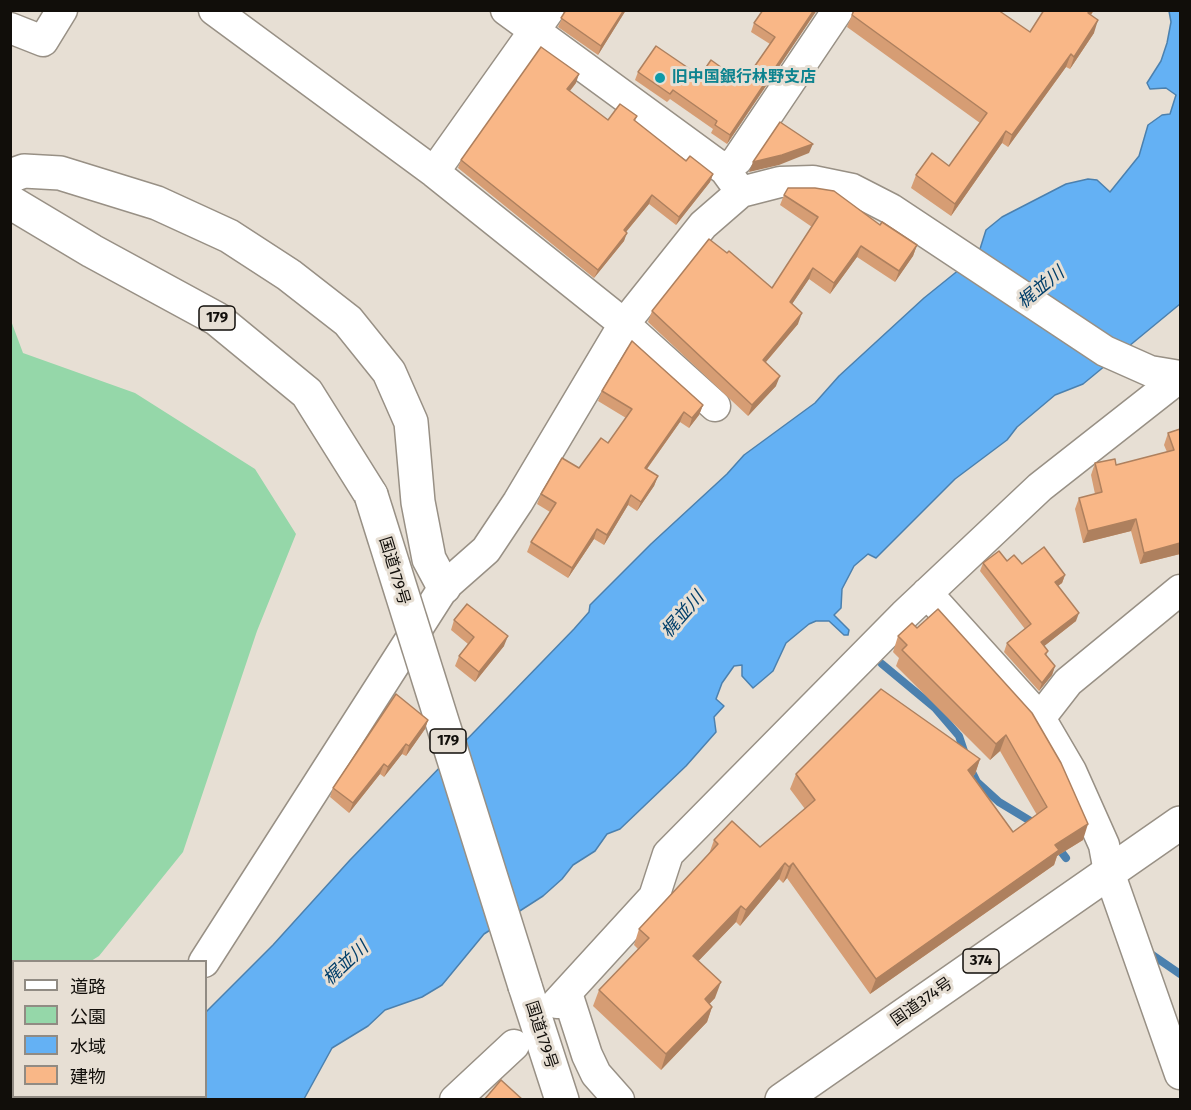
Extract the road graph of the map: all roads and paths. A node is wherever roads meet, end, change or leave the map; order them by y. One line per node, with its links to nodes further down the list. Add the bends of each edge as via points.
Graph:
1 (62, 10): 6 (street, via 44,41)
2 (214, 10): 7 (street)
3 (506, 10): 5 (street)
4 (838, 10): 9 (street, via 737,160)
5 (542, 21): 7 (street); 9 (street)
6 (10, 28)
7 (434, 172): 11 (street)
8 (10, 176): 14 (highway, via 24,171 60,173 157,203 229,236 289,275 348,321 389,372 411,422 418,502 429,559)
9 (733, 181): 11 (street); 12 (street, via 813,181 852,189 891,209 1106,351 1149,371)
10 (10, 202): 24 (highway, 国道179号 / 179, bridge, via 217,319 307,393 371,495)
11 (624, 324): 13 (street); 14 (street, via 486,550)
12 (1180, 377): 16 (street, via 1040,487)
13 (715, 406)
14 (444, 587): 20 (street)
15 (1180, 590): 17 (street, via 1068,682)
16 (927, 593): 17 (street); 25 (street, via 668,854 654,897 562,998 596,1074)
17 (1040, 718): 19 (street, via 1071,771 1104,845)
18 (1180, 823): 19 (highway, 国道374号 / 374)
19 (1109, 872): 22 (street); 26 (highway, 国道374号 / 374)
20 (205, 960)
21 (514, 1045): 23 (street)
22 (1180, 1074)
23 (455, 1100)
24 (562, 1100)
25 (619, 1100)
26 (782, 1100)

